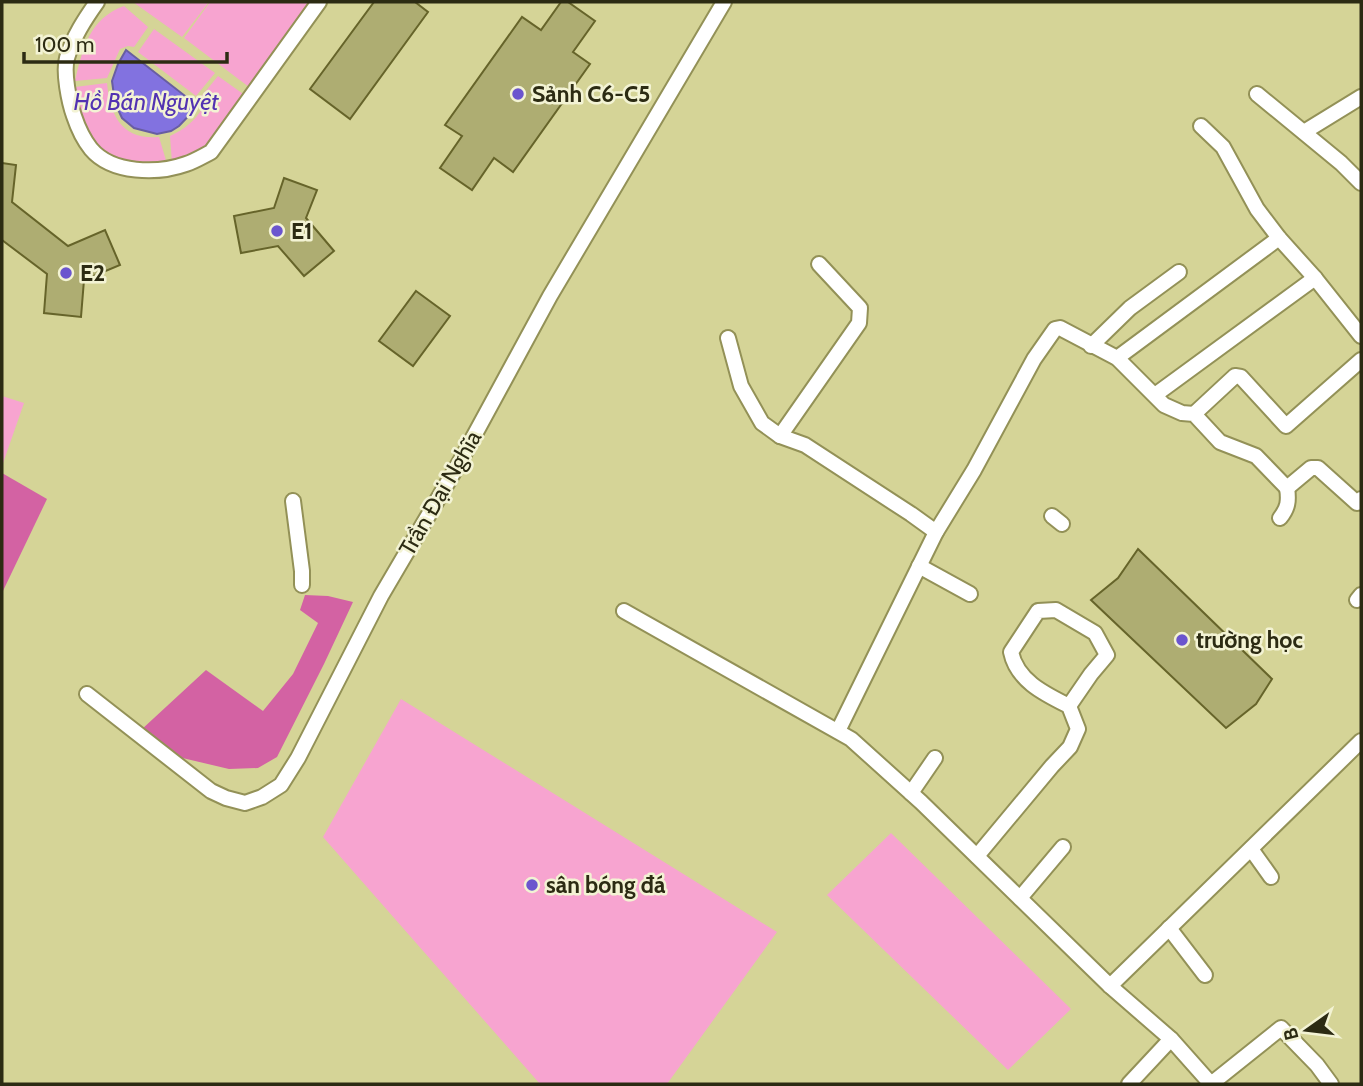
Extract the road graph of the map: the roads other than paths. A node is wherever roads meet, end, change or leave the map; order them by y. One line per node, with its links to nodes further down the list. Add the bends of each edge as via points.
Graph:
1 (97, 2): 2 (street, via 80,25 66,61 68,102 93,151 107,161 153,171 211,152)
2 (319, 2)
3 (724, 2): 30 (street, Trần Đại Nghĩa, via 550,296 281,785 246,803 211,791)
4 (1257, 94): 7 (street)
5 (1361, 97): 7 (street)
6 (1201, 126): 9 (street, via 1223,146 1257,209)
7 (1304, 132): 8 (street)
8 (1361, 183)
9 (1279, 238): 12 (street); 16 (street)
10 (819, 264): 20 (street, via 860,308 859,323)
11 (1178, 272): 15 (street, via 1130,308)
12 (1315, 278): 13 (street); 18 (street)
13 (1361, 336)
14 (728, 338): 20 (street, via 741,386 762,423)
15 (1091, 346): 16 (street); 25 (street, via 1060,328 1055,330)
16 (1117, 358): 18 (street)
17 (1361, 359): 19 (street, via 1286,426 1235,376)
18 (1155, 395): 19 (street, via 1164,405)
19 (1194, 414): 21 (street, via 1220,442 1256,456)
20 (780, 436): 25 (street, via 805,445)
21 (1287, 488): 22 (street, via 1311,468 1318,468 1357,503); 24 (street, via 1287,509)
22 (1361, 499)
23 (293, 501): 27 (street)
24 (1280, 518)
25 (936, 532): 26 (street)
26 (919, 566): 28 (street); 32 (street)
27 (302, 585)
28 (970, 594)
29 (624, 611): 32 (street)
30 (87, 694)
31 (1069, 706): 31 (street, via 1107,655 1095,633 1056,610 1038,611 1011,652 1013,660 1025,679); 38 (street, via 1078,729 1070,747)
32 (838, 731): 35 (street, via 852,738)
33 (1361, 741): 37 (street)
34 (935, 758): 35 (street)
35 (911, 793): 38 (street)
36 (1063, 847): 40 (street)
37 (1251, 849): 39 (street); 41 (street)
38 (977, 856): 40 (street)
39 (1271, 877)
40 (1020, 898): 43 (street)
41 (1169, 928): 42 (street); 43 (street)
42 (1205, 975)
43 (1110, 986): 44 (street)
44 (1171, 1039): 45 (street); 46 (street)
45 (1129, 1084)
46 (1211, 1084): 47 (street, via 1281,1028)
47 (1331, 1084)

